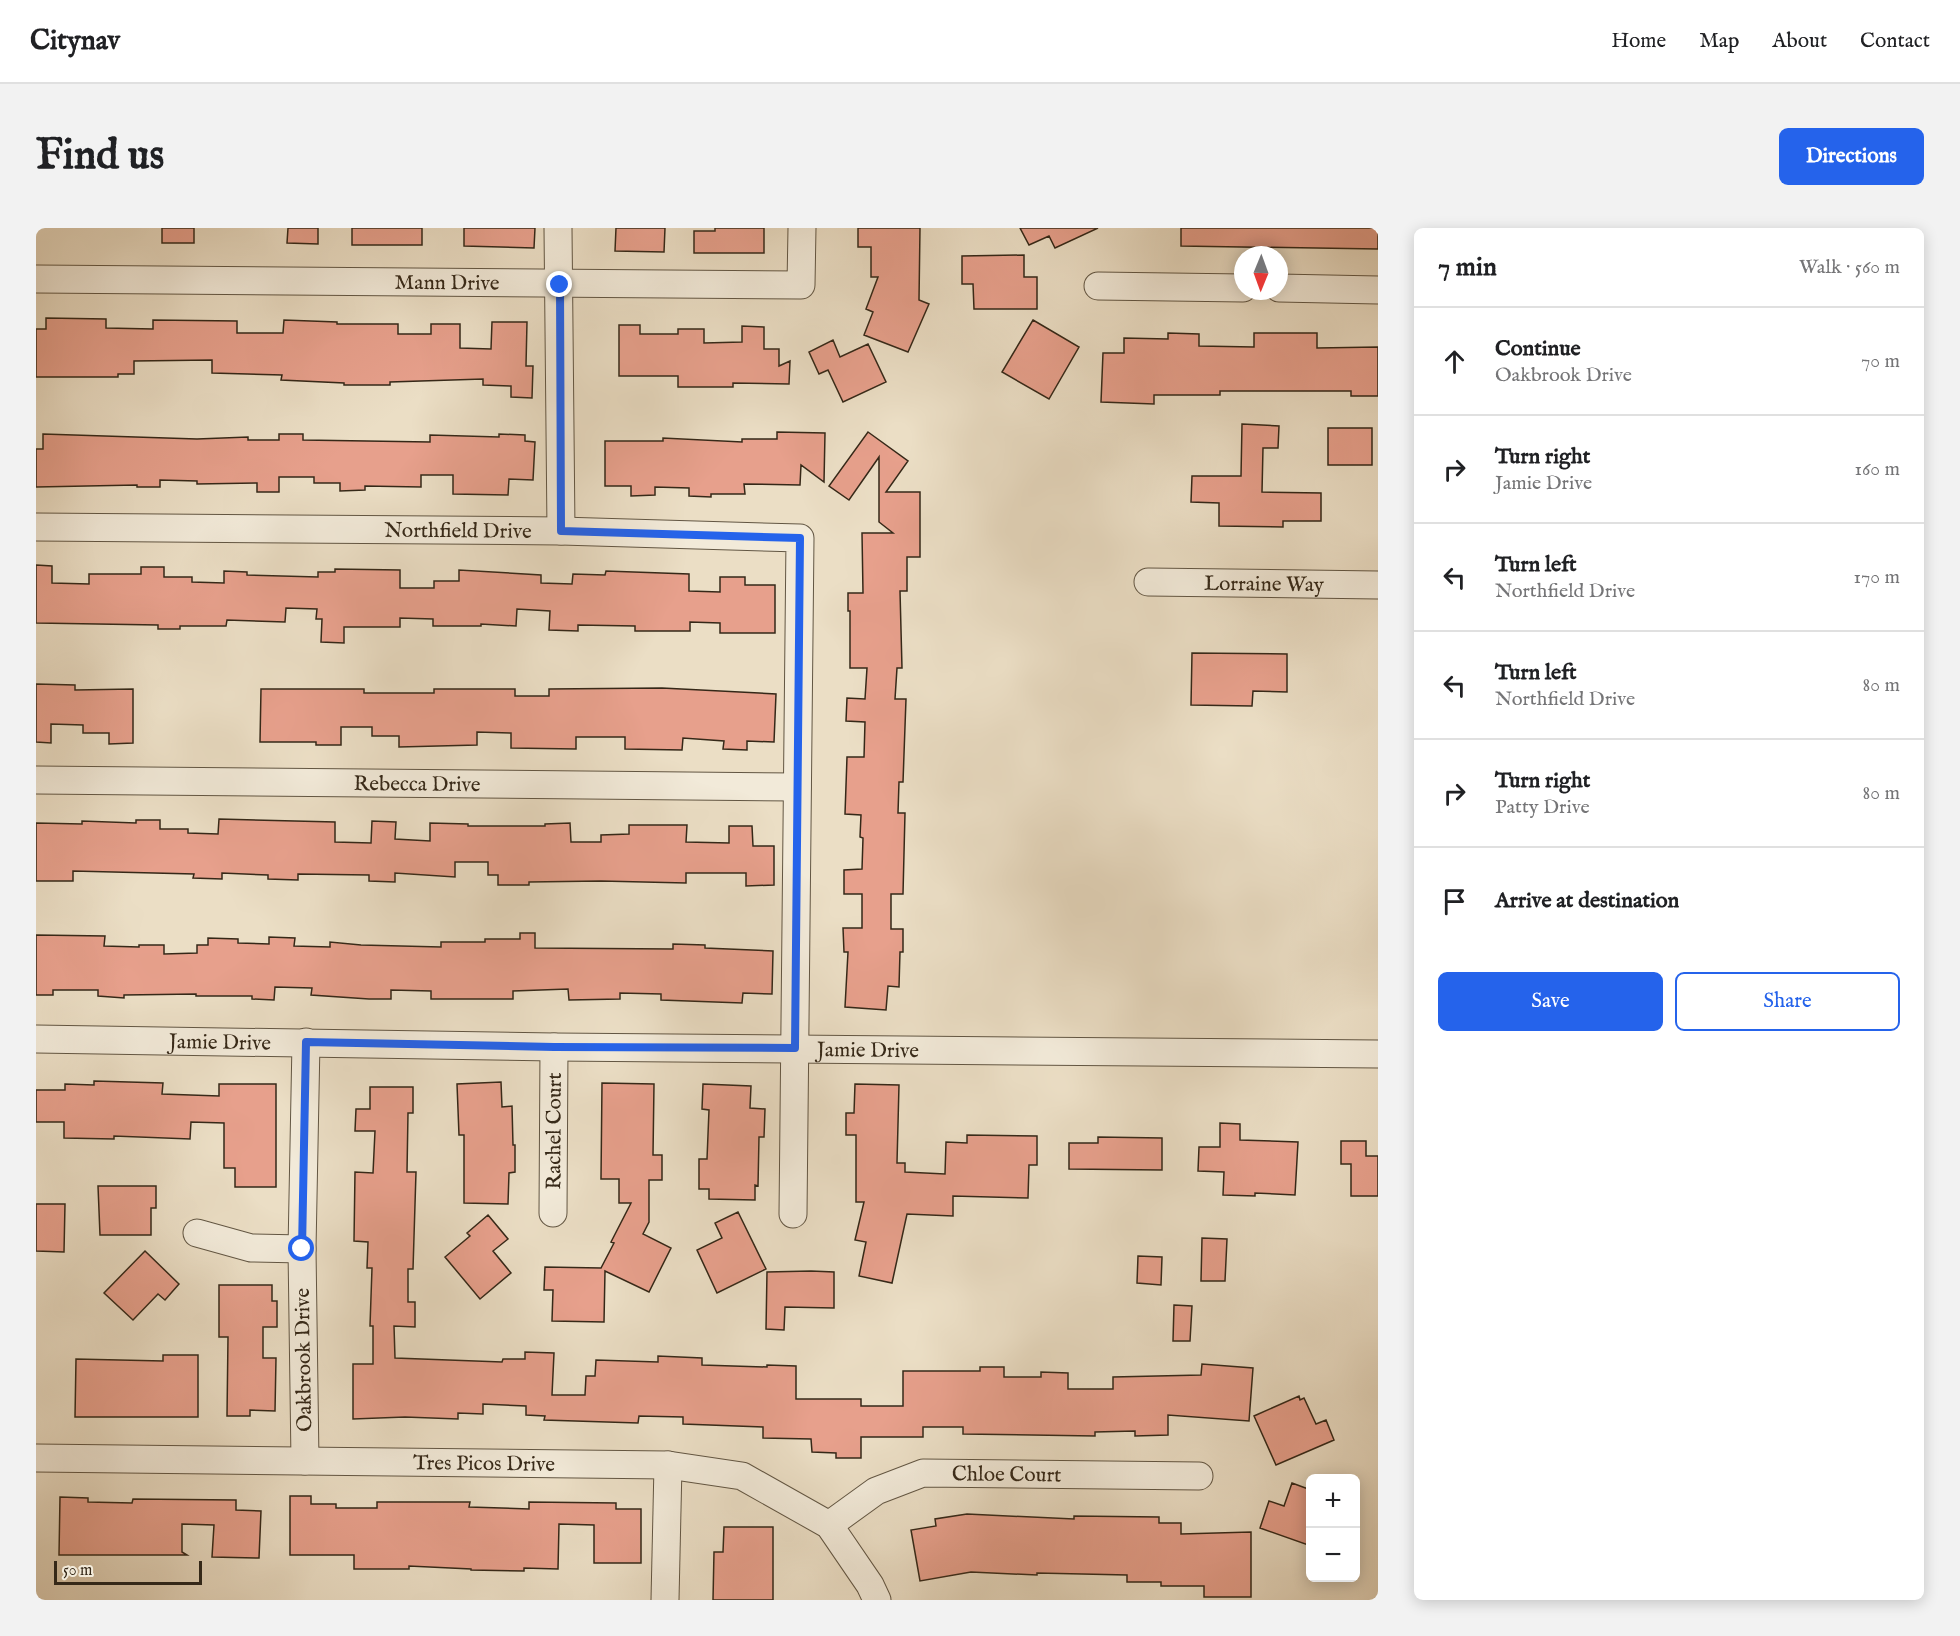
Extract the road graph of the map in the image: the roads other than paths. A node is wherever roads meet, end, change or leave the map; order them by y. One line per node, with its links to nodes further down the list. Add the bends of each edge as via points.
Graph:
1 (558, 228): 4 (street)
2 (802, 228): 4 (street, Mann Drive, via 801,285)
3 (36, 279): 4 (street, Mann Drive)
4 (560, 285): 10 (street)
5 (1098, 286): 6 (street)
6 (1234, 288)
7 (1288, 288): 8 (street)
8 (1378, 290)
9 (36, 527): 10 (street, Northfield Drive)
10 (561, 531): 14 (street, Northfield Drive, via 800,538)
11 (1148, 582): 12 (street, Lorraine Way)
12 (1378, 585)
13 (36, 780): 14 (street, Rebecca Drive)
14 (797, 787): 18 (street, Northfield Drive)
15 (36, 1039): 16 (street, Jamie Drive)
16 (306, 1042): 17 (street, Jamie Drive); 23 (street, Oakbrook Drive)
17 (554, 1047): 18 (street, Jamie Drive); 20 (street, Rachel Court)
18 (795, 1048): 19 (street, Jamie Drive); 21 (street, Northfield Drive)
19 (1378, 1054)
20 (553, 1213)
21 (793, 1215)
22 (197, 1233): 23 (street, via 250,1248)
23 (302, 1249): 25 (street, Oakbrook Drive)
24 (36, 1458): 25 (street, Tres Picos Drive)
25 (304, 1461): 26 (street, Tres Picos Drive)
26 (668, 1465): 28 (street, Tres Picos Drive, via 742,1476); 29 (street)
27 (1199, 1476): 28 (street, Chloe Court, via 923,1473 876,1491)
28 (829, 1525): 30 (street, Tres Picos Drive)
29 (665, 1600)
30 (877, 1600)

